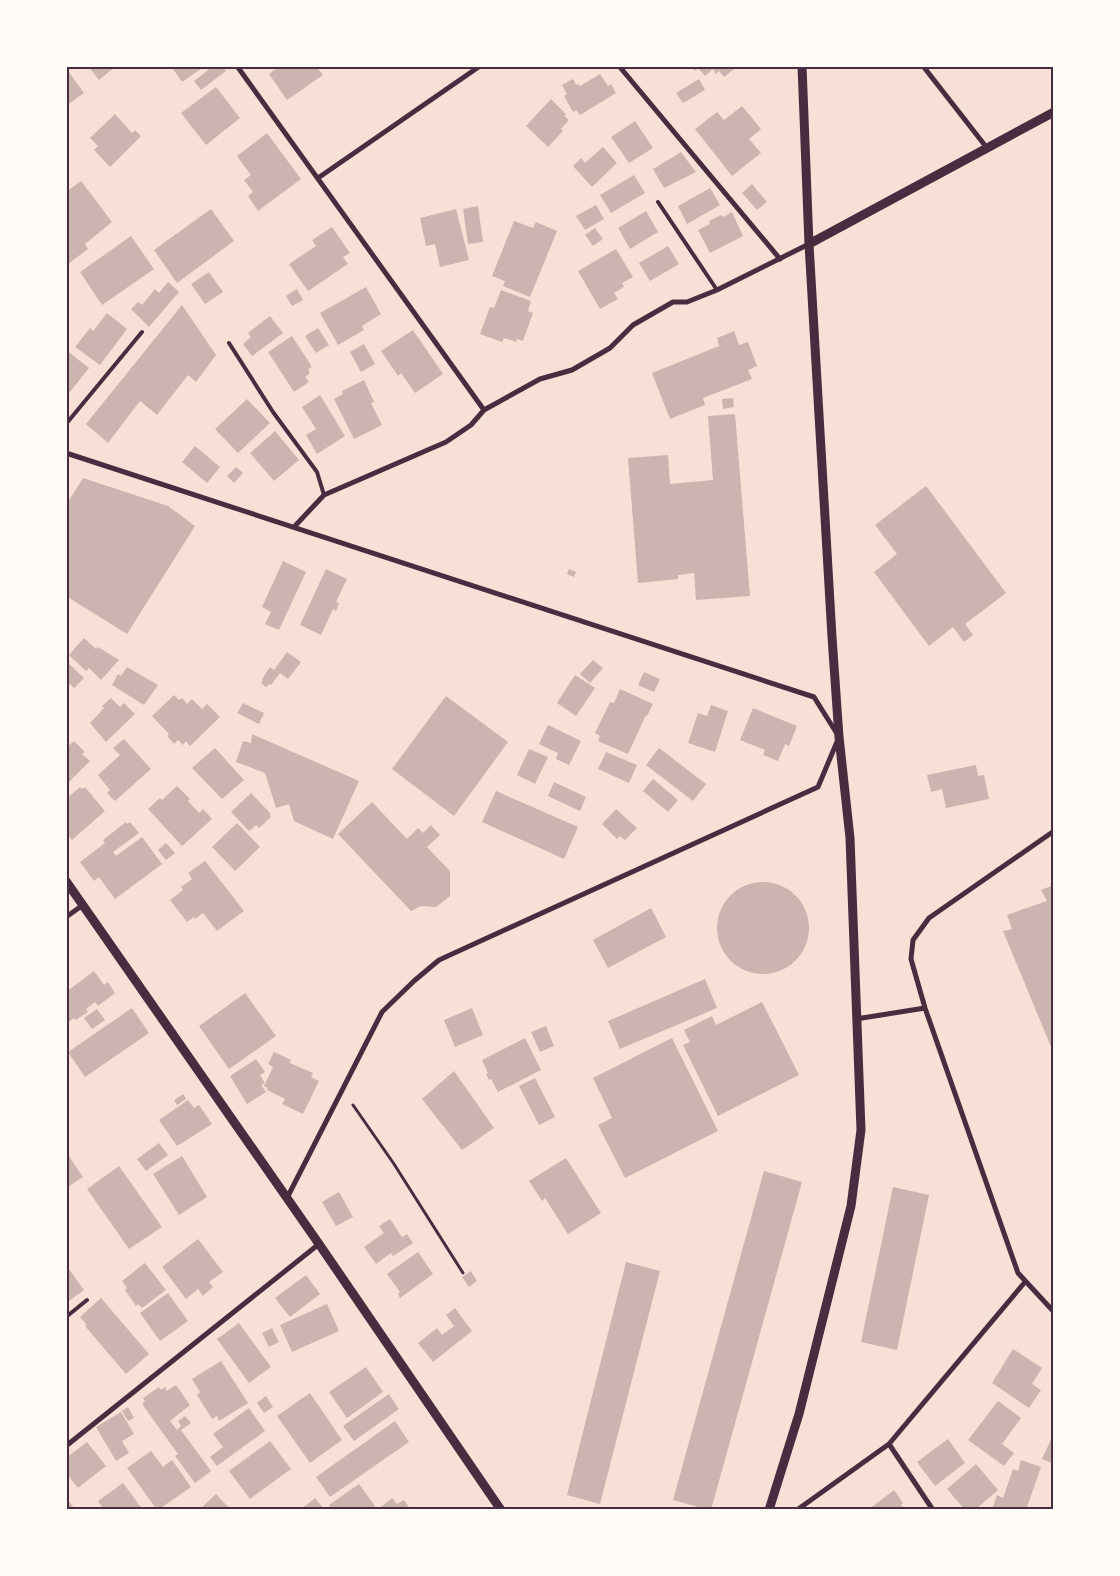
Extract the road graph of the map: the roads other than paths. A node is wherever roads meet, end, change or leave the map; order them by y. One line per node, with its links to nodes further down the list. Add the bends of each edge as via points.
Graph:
1 (237, 66): 8 (street)
2 (480, 66): 8 (street)
3 (619, 66): 11 (street)
4 (802, 66): 10 (street)
5 (923, 66): 7 (street)
6 (1054, 112): 7 (street)
7 (987, 148): 10 (street)
8 (318, 178): 15 (street)
9 (658, 202): 12 (lane)
10 (809, 244): 11 (street); 20 (street)
11 (780, 259): 12 (street)
12 (717, 290): 15 (street, via 687,302 673,302 633,325 610,348 572,370 540,379)
13 (142, 332): 16 (lane)
14 (229, 342): 18 (lane, via 273,412 317,472)
15 (484, 410): 18 (street, via 471,425 446,442)
16 (66, 424)
17 (66, 453): 19 (street)
18 (324, 495): 19 (street)
19 (294, 527): 20 (street, via 814,697)
20 (839, 737): 26 (street, via 850,838); 27 (street, via 818,787 439,960 414,980 382,1012)
21 (1054, 831): 25 (street, via 929,918 913,940 911,959)
22 (66, 881): 23 (street)
23 (83, 905): 24 (street); 27 (street)
24 (66, 917)
25 (925, 1008): 26 (street); 29 (street, via 1018,1273)
26 (856, 1019): 36 (street, via 861,1130 851,1206 799,1414)
27 (287, 1198): 28 (street)
28 (319, 1244): 34 (street); 35 (street)
29 (1025, 1282): 31 (street); 33 (street)
30 (87, 1300): 32 (lane)
31 (1054, 1312)
32 (66, 1317)
33 (889, 1444): 37 (street); 38 (street)
34 (66, 1446)
35 (501, 1510)
36 (768, 1510)
37 (797, 1510)
38 (933, 1510)

